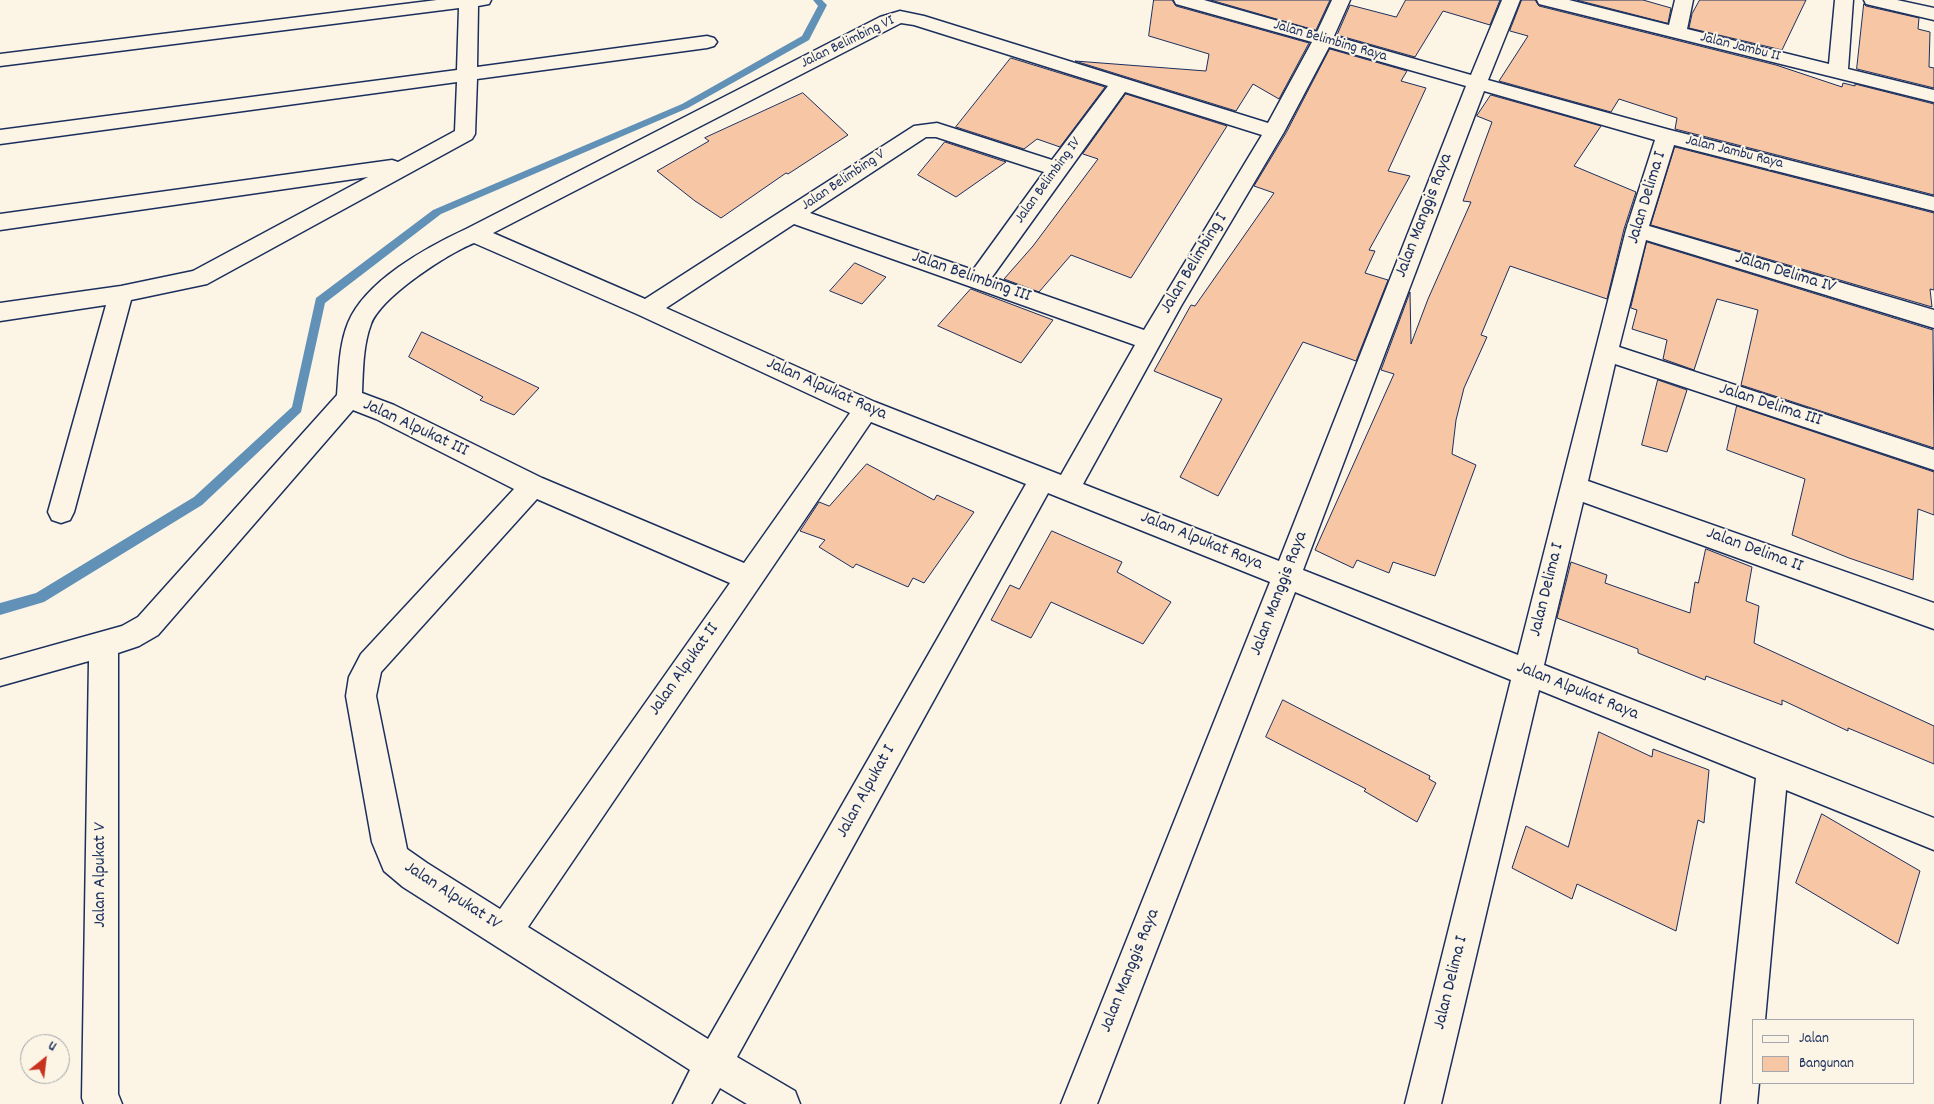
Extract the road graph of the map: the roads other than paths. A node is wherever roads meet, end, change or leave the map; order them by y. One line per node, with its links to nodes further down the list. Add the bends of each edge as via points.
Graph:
1 (1183, 0): 11 (street, Jalan Belimbing Raya)
2 (1341, 0): 11 (street, Jalan Belimbing I)
3 (1512, 0): 16 (street, Jalan Manggis Raya)
4 (1546, 0): 10 (street, Jalan Jambu II)
5 (1684, 0): 10 (street)
6 (1844, 0): 14 (street)
7 (1873, 0): 9 (street)
8 (473, 1): 13 (street); 15 (street)
9 (1934, 14)
10 (1677, 32): 14 (street, Jalan Jambu II)
11 (1324, 40): 16 (street, Jalan Belimbing Raya); 19 (street, Jalan Belimbing I)
12 (707, 42): 15 (street)
13 (0, 60)
14 (1838, 72): 18 (street, Jalan Jambu II)
15 (467, 74): 21 (street); 22 (street, via 466,134)
16 (1477, 83): 20 (street, Jalan Jambu Raya); 43 (street, Jalan Manggis Raya)
17 (1120, 84): 19 (street, Jalan Belimbing VI); 23 (street, Jalan Belimbing IV); 28 (street, Jalan Belimbing VI, via 900,17)
18 (1934, 96)
19 (1274, 132): 34 (street, Jalan Belimbing I)
20 (1666, 136): 24 (street, Jalan Jambu Raya); 27 (street, Jalan Delima I)
21 (0, 137)
22 (410, 164): 26 (street); 30 (street, via 199,278)
23 (1057, 169): 25 (street, Jalan Belimbing V, via 937,130 921,131); 29 (street, Jalan Belimbing IV)
24 (1934, 204)
25 (793, 215): 29 (street, Jalan Belimbing III); 31 (street, Jalan Belimbing V)
26 (0, 222)
27 (1637, 230): 33 (street, Jalan Delima IV); 35 (street, Jalan Delima I)
28 (474, 234): 31 (street, Jalan Alpukat Raya); 36 (street, Jalan Belimbing VI, via 449,245 414,268 374,303 360,321 353,351)
29 (978, 280): 34 (street, Jalan Belimbing III)
30 (121, 294): 32 (street); 42 (street)
31 (647, 309): 37 (street, Jalan Alpukat Raya)
32 (0, 312)
33 (1934, 319)
34 (1149, 341): 39 (street, Jalan Belimbing I)
35 (1606, 352): 38 (street, Jalan Delima III); 41 (street, Jalan Delima I)
36 (349, 398): 40 (street, Jalan Alpukat III, via 385,412); 46 (street, Jalan Alpukat III, via 148,626 129,637)
37 (866, 409): 39 (street, Jalan Alpukat Raya); 44 (street, Jalan Alpukat II)
38 (1934, 460)
39 (1054, 484): 43 (street, Jalan Alpukat Raya); 52 (street, Jalan Alpukat I)
40 (533, 486): 44 (street, Jalan Alpukat III); 51 (street, Jalan Alpukat IV, via 371,663 361,696 388,842 395,860 415,876)
41 (1573, 487): 45 (street, Jalan Delima II); 48 (street, Jalan Delima I)
42 (61, 512)
43 (1287, 576): 48 (street, Jalan Alpukat Raya); 56 (street, Jalan Manggis Raya)
44 (749, 578): 51 (street, Jalan Alpukat II)
45 (1934, 616)
46 (104, 645): 47 (street, Jalan Alpukat III); 53 (street, Jalan Alpukat V, via 100,1098)
47 (0, 672)
48 (1528, 672): 49 (street, Jalan Alpukat Raya); 57 (street, Jalan Delima I)
49 (1772, 769): 50 (street, Jalan Alpukat Raya); 58 (street)
50 (1934, 834)
51 (505, 931): 52 (street, Jalan Alpukat IV)
52 (714, 1064): 54 (street, Jalan Alpukat I); 55 (street, Jalan Alpukat IV)
53 (104, 1104)
54 (691, 1104)
55 (782, 1104)
56 (1079, 1104)
57 (1423, 1104)
58 (1739, 1104)

